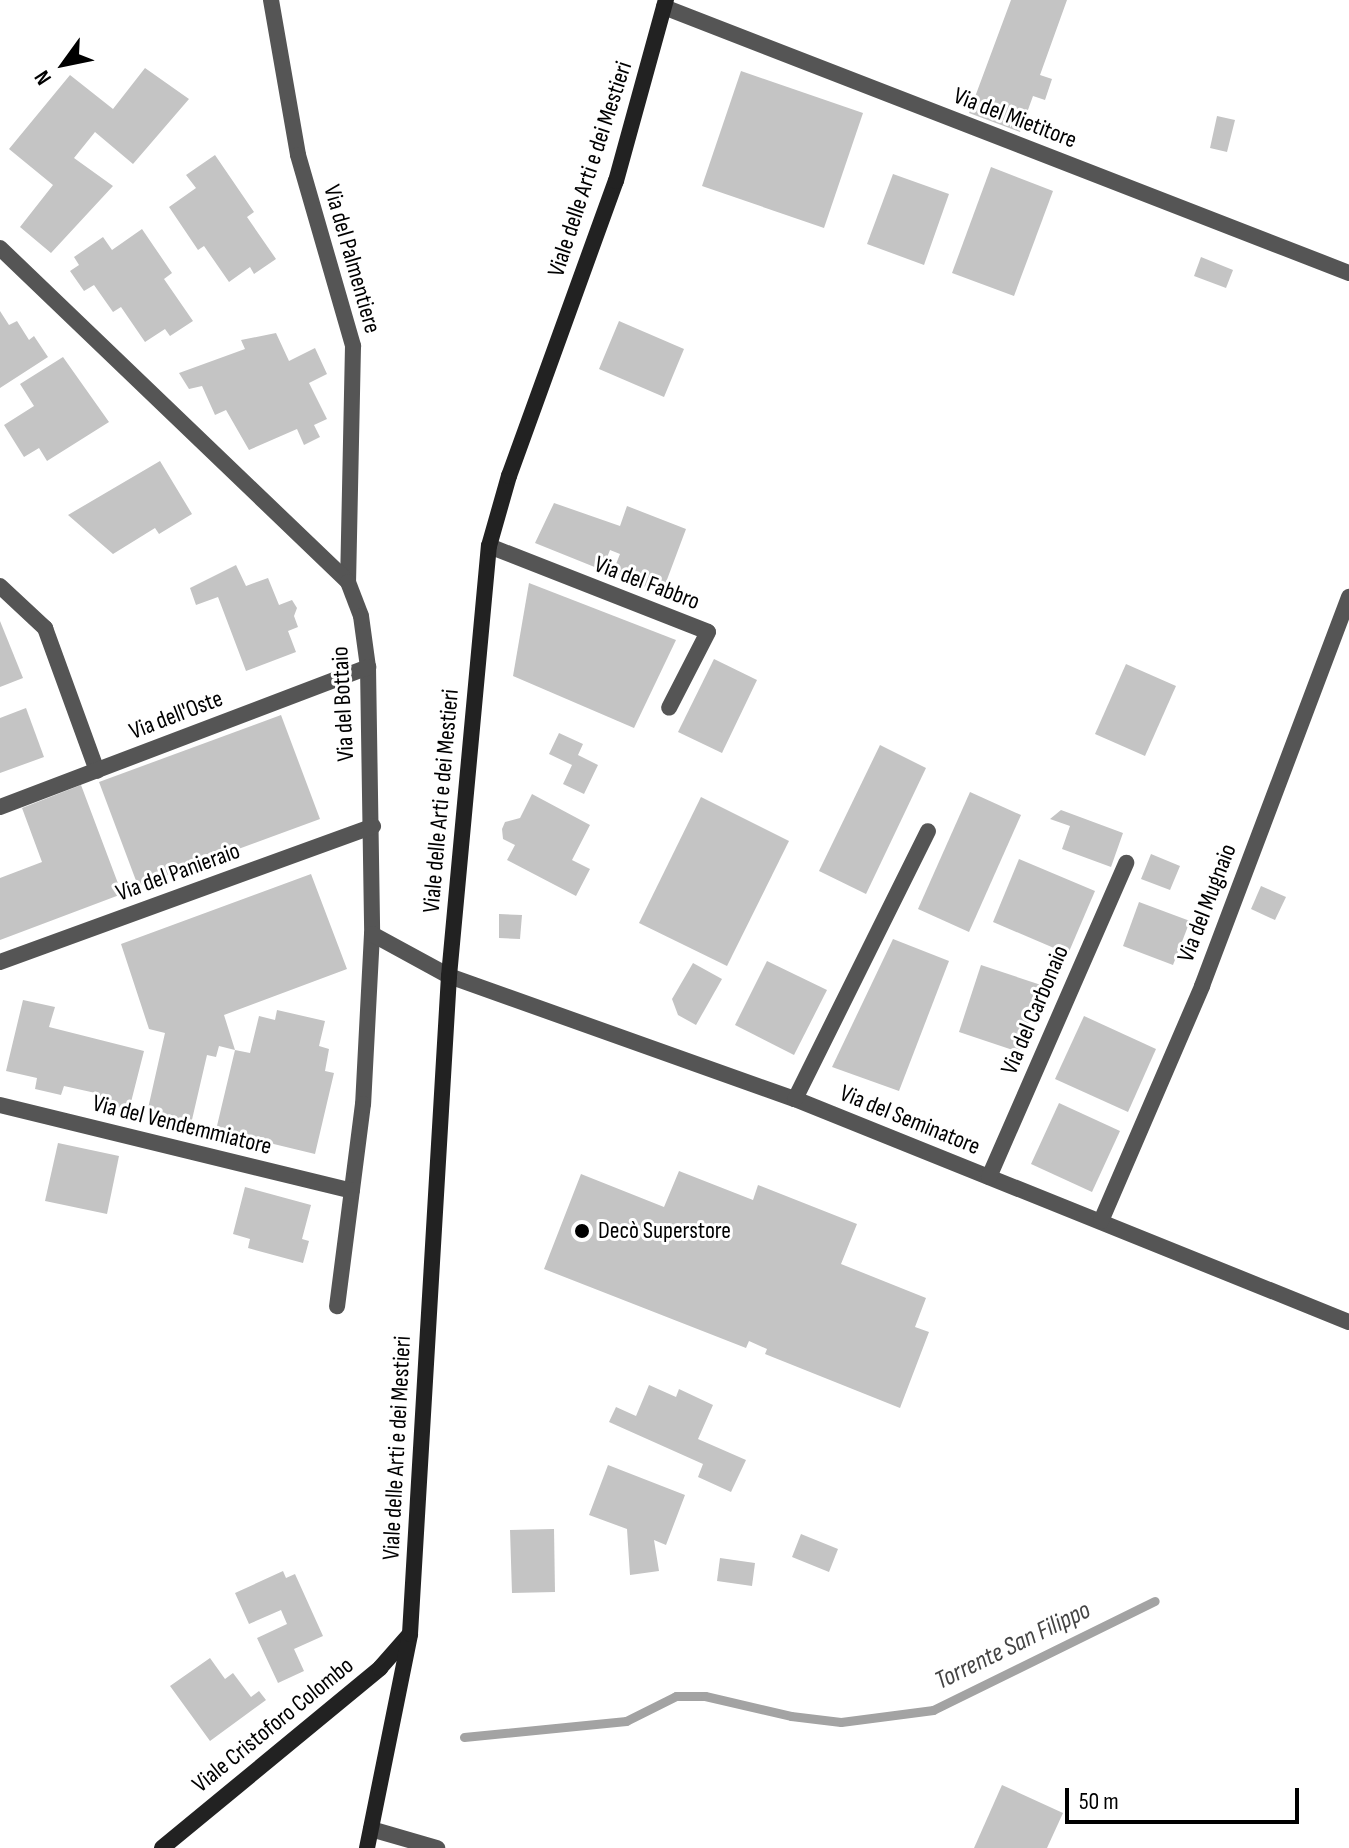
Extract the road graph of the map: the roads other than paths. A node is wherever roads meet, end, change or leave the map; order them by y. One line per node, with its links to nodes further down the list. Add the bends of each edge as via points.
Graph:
1 (271, 0): 6 (street, Via del Palmentiere, via 298,155 353,346)
2 (665, 3): 4 (street, Via del Mietitore); 5 (street, Viale delle Arti e dei Mestieri, via 616,181 509,476)
3 (0, 248): 6 (street, Via del Bottaio)
4 (1349, 273)
5 (489, 546): 10 (street, Via del Fabbro, via 708,632); 18 (street, Viale delle Arti e dei Mestieri)
6 (348, 582): 9 (street, Via del Bottaio, via 361,616)
7 (0, 586): 11 (street, via 45,628)
8 (1349, 597): 23 (street, Via del Mugnaio, via 1202,986)
9 (368, 667): 11 (street, Via dell'Oste); 13 (street, Via del Bottaio)
10 (669, 708)
11 (97, 771): 12 (street, Via dell'Oste)
12 (0, 807)
13 (373, 826): 16 (street, Via del Bottaio); 17 (street, Via del Panieraio)
14 (928, 831): 19 (street)
15 (1126, 863): 21 (street, Via del Carbonaio)
16 (372, 934): 18 (street, Via del Seminatore); 22 (street, Via del Bottaio, via 363,1104)
17 (0, 962)
18 (449, 976): 19 (street, Via del Seminatore); 26 (street, Viale delle Arti e dei Mestieri)
19 (795, 1099): 21 (street, Via del Seminatore)
20 (0, 1105): 22 (street, Via del Vendemmiatore)
21 (989, 1177): 23 (street, Via del Seminatore)
22 (352, 1191): 24 (street, Via del Bottaio)
23 (1101, 1221): 25 (street, Via del Seminatore)
24 (337, 1306)
25 (1349, 1322)
26 (410, 1634): 27 (street, Viale delle Arti e dei Mestieri); 28 (street, Viale Cristoforo Colombo, via 380,1668)
27 (371, 1829): 29 (street, Viale delle Arti e dei Mestieri); 30 (street)
28 (162, 1848)
29 (367, 1848)
30 (437, 1848)

